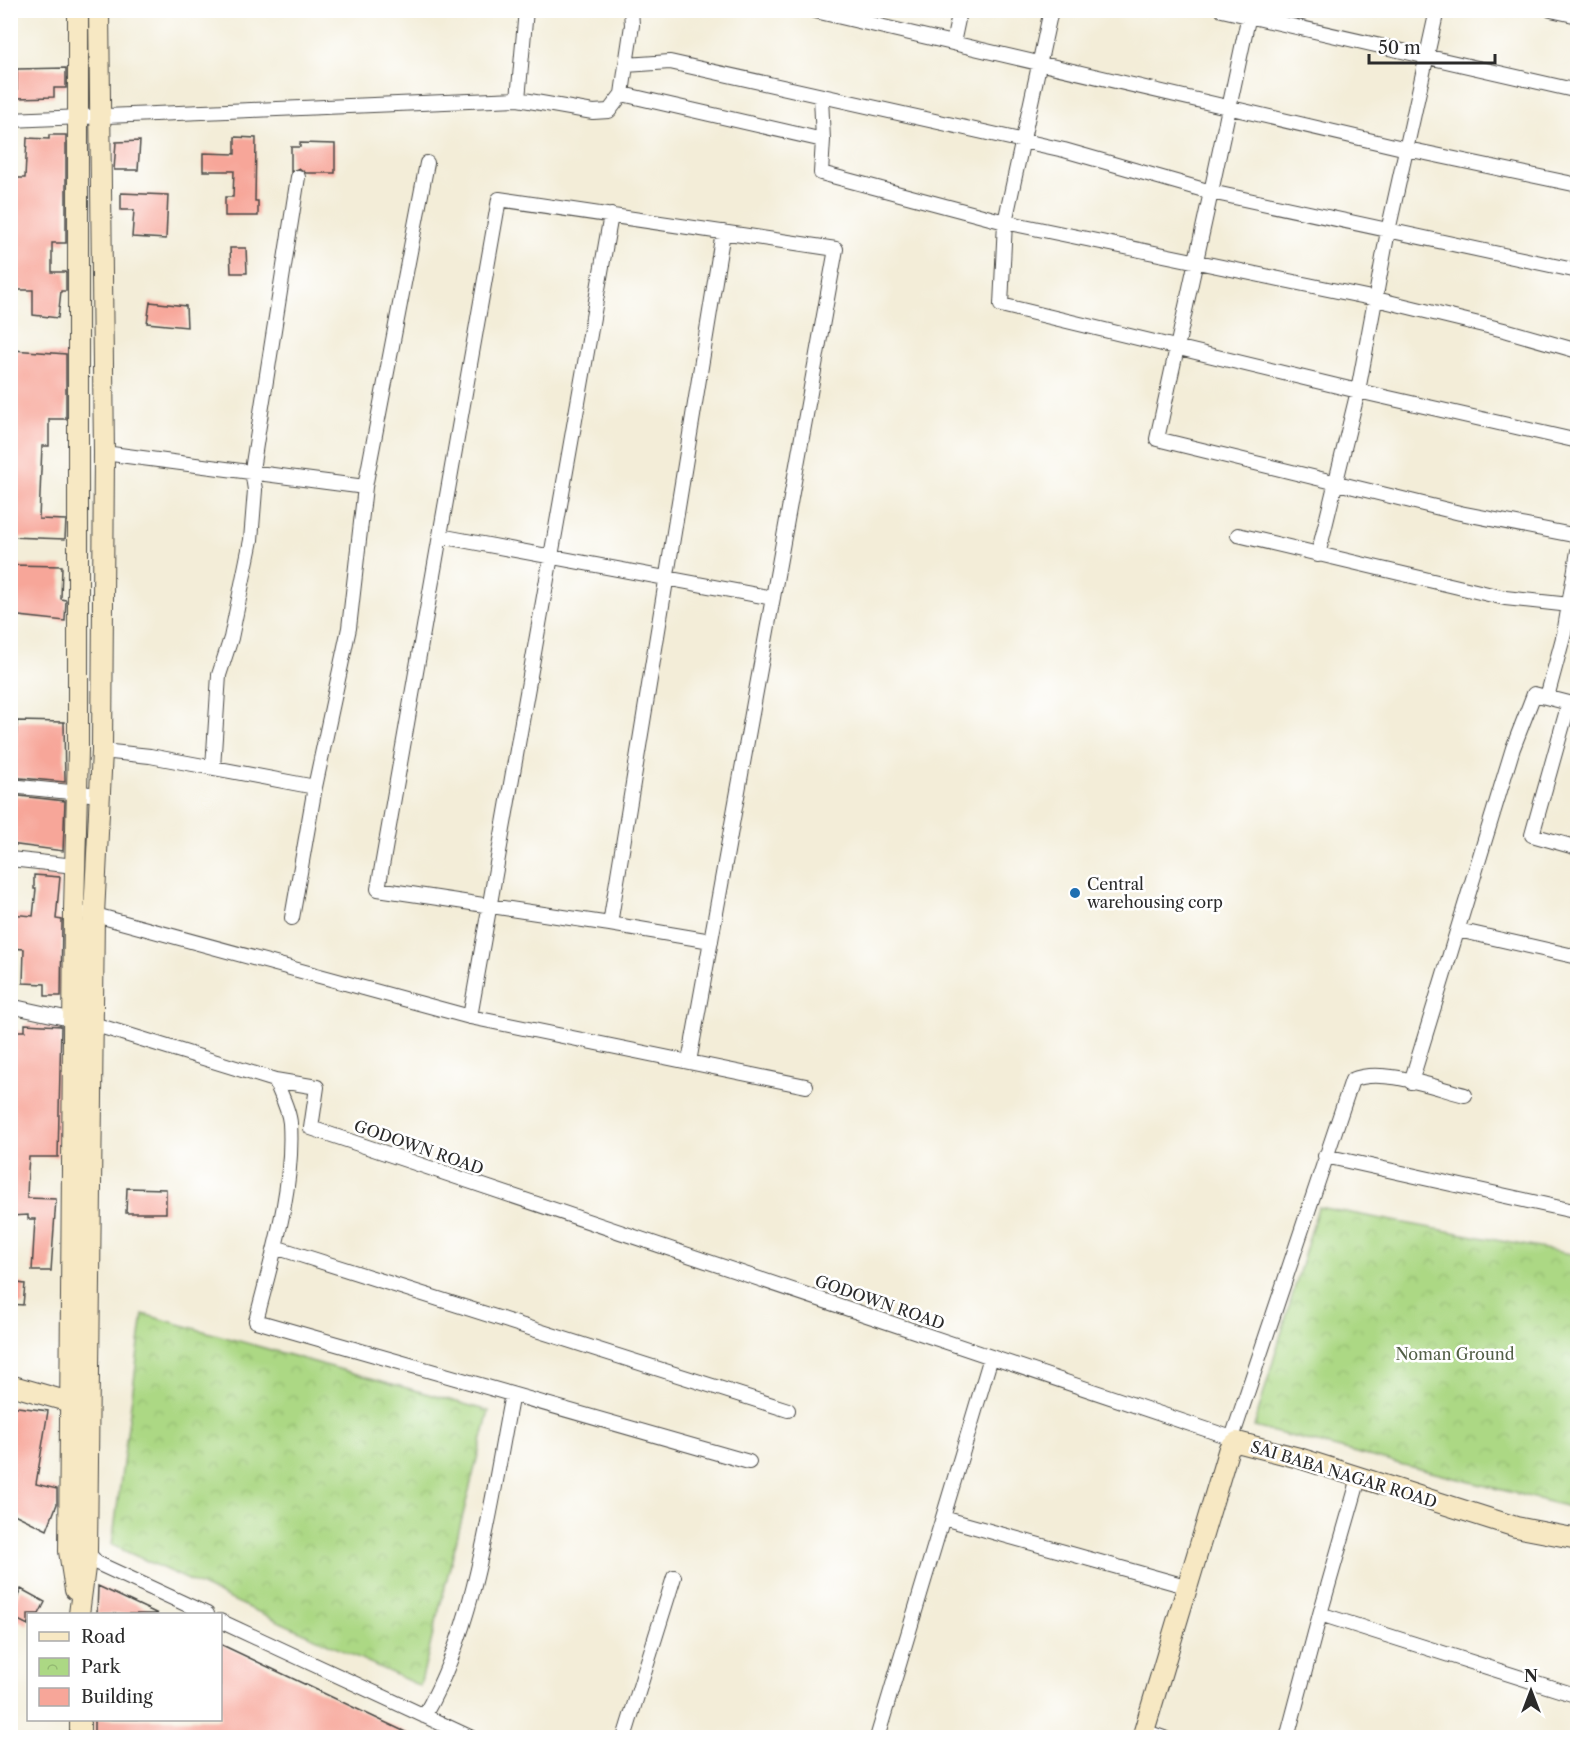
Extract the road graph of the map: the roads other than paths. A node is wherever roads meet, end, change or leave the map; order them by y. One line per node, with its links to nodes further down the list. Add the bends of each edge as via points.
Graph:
1 (78, 10): 24 (street)
2 (99, 10): 23 (street)
3 (526, 10): 21 (street)
4 (630, 10): 16 (street, via 632,25)
5 (811, 10): 13 (street)
6 (960, 10): 14 (street)
7 (1051, 10): 17 (street)
8 (1221, 10): 11 (street)
9 (1437, 10): 15 (street)
10 (1551, 10): 12 (street)
11 (1249, 14): 15 (street); 22 (street)
12 (1578, 16)
13 (872, 17): 14 (street)
14 (953, 43): 17 (street)
15 (1426, 57): 18 (street); 28 (street)
16 (626, 65): 19 (street); 20 (street, via 670,62)
17 (1039, 65): 22 (street); 27 (street)
18 (1578, 91)
19 (622, 94): 21 (street, via 609,111 593,112); 26 (street)
20 (821, 97): 26 (street); 27 (street)
21 (518, 99): 23 (street)
22 (1229, 106): 28 (street); 32 (street)
23 (99, 115): 24 (street); 44 (street)
24 (79, 116): 25 (street); 62 (street)
25 (10, 120)
26 (823, 140): 34 (street, via 821,173)
27 (1023, 141): 32 (street); 34 (street)
28 (1407, 149): 31 (street); 35 (street)
29 (427, 164): 47 (street)
30 (298, 177): 45 (street)
31 (1578, 185)
32 (1211, 192): 35 (street); 37 (street)
33 (611, 215): 36 (street); 49 (street, via 499,199); 53 (street)
34 (1005, 222): 37 (street); 40 (street, via 1001,305)
35 (1388, 231): 38 (street); 39 (street)
36 (723, 232): 54 (street); 55 (street, via 836,249)
37 (1196, 264): 39 (street); 40 (street)
38 (1578, 271)
39 (1376, 300): 41 (street); 42 (street)
40 (1178, 346): 42 (street); 46 (street, via 1157,439)
41 (1578, 351)
42 (1358, 391): 43 (street); 46 (street)
43 (1578, 441)
44 (104, 453): 45 (street); 58 (street)
45 (252, 470): 47 (street); 59 (street, via 255,490 251,540 231,638 219,675)
46 (1335, 484): 50 (street); 52 (street)
47 (365, 487): 61 (street, via 349,628)
48 (1238, 535): 52 (street)
49 (440, 536): 53 (street); 67 (street, via 378,889)
50 (1578, 536)
51 (1578, 551): 56 (street)
52 (1318, 555): 56 (street, via 1505,598)
53 (551, 557): 54 (street); 67 (street)
54 (666, 578): 55 (street); 71 (street)
55 (773, 598): 73 (street)
56 (1574, 608): 57 (street)
57 (1547, 697): 64 (street, via 1569,703 1532,835); 72 (street, via 1534,694 1513,748)
58 (102, 752): 59 (street); 63 (street)
59 (213, 768): 61 (street)
60 (10, 786): 62 (street)
61 (315, 787): 70 (street)
62 (77, 793): 63 (street); 66 (street)
63 (100, 795): 69 (street)
64 (1578, 848)
65 (10, 859): 66 (street)
66 (75, 866): 68 (street)
67 (489, 905): 71 (street); 76 (street)
68 (74, 910): 69 (street); 77 (street)
69 (94, 915): 76 (street); 78 (street)
70 (292, 918)
71 (610, 924): 73 (street)
72 (1458, 930): 74 (street); 81 (street)
73 (711, 941): 79 (street)
74 (1578, 957)
75 (10, 1006): 77 (street, GODOWN ROAD)
76 (470, 1017): 79 (street)
77 (74, 1020): 78 (street, GODOWN ROAD); 90 (street)
78 (93, 1024): 80 (street, GODOWN ROAD); 90 (street)
79 (689, 1062): 82 (street)
80 (275, 1080): 86 (street, via 290,1121 288,1167); 87 (street, GODOWN ROAD, via 317,1087 311,1128)
81 (1411, 1082): 83 (street); 84 (street, via 1378,1075 1352,1080)
82 (806, 1086)
83 (1465, 1095)
84 (1325, 1156): 85 (street); 92 (street)
85 (1578, 1212)
86 (275, 1247): 89 (street, via 256,1321); 91 (street)
87 (991, 1357): 92 (street, GODOWN ROAD); 95 (street)
88 (10, 1385): 90 (street)
89 (512, 1394): 93 (street); 105 (street, via 478,1565 444,1680)
90 (79, 1405): 97 (street); 100 (street, via 69,1551)
91 (788, 1410)
92 (1234, 1440): 94 (street, SAI BABA NAGAR ROAD); 99 (street, SAI BABA NAGAR ROAD)
93 (749, 1462)
94 (1359, 1478): 96 (street, SAI BABA NAGAR ROAD, via 1516,1527); 102 (street)
95 (944, 1518): 99 (street); 111 (street)
96 (1578, 1539)
97 (87, 1552): 100 (street); 101 (street, via 97,1563)
98 (674, 1577): 110 (street)
99 (1189, 1587): 107 (street, SAI BABA NAGAR ROAD)
100 (79, 1612)
101 (205, 1613)
102 (1320, 1614): 104 (street); 113 (street)
103 (222, 1622): 105 (street)
104 (1578, 1696)
105 (424, 1716): 109 (street)
106 (80, 1721): 108 (street)
107 (1143, 1734): 112 (street)
108 (80, 1737)
109 (472, 1737)
110 (624, 1737)
111 (877, 1737)
112 (1164, 1737)
113 (1287, 1737)

